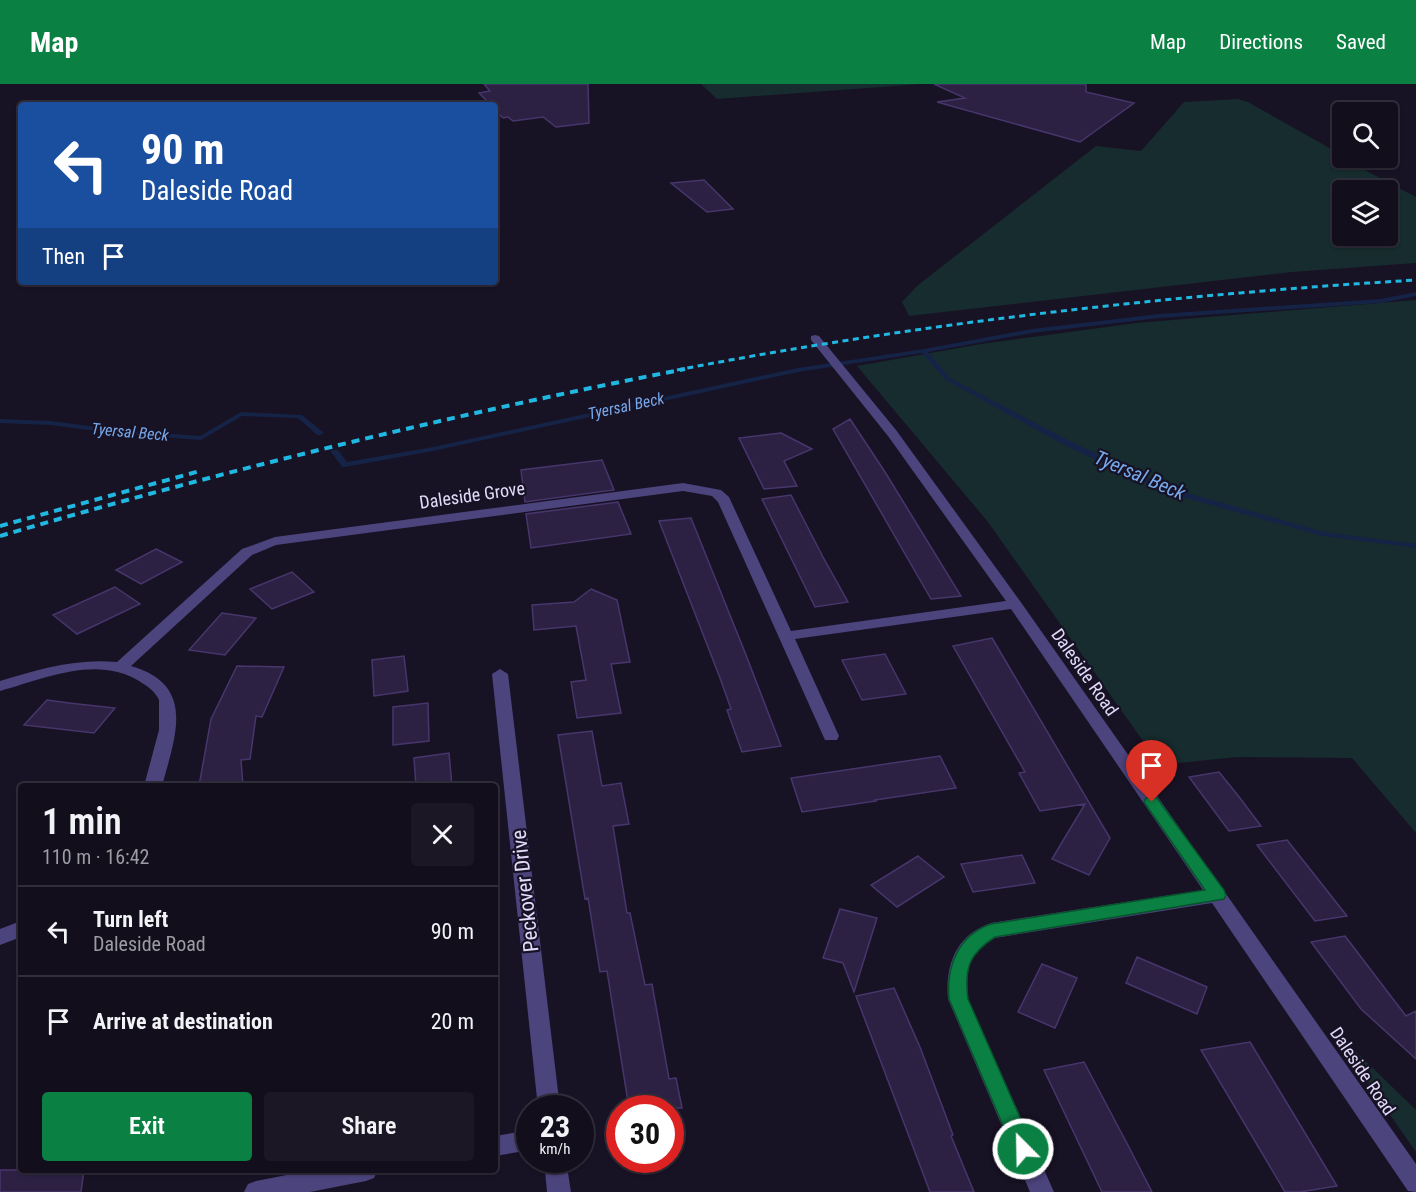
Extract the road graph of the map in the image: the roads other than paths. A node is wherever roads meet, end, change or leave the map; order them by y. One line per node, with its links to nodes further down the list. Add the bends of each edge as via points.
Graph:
1 (815, 338): 2 (street, Daleside Road, via 892,433)
2 (1015, 604): 3 (street); 9 (street, Daleside Road)
3 (786, 636): 4 (street, Daleside Grove, via 724,500 716,493 682,487 258,546 228,568); 7 (street, Daleside Grove)
4 (120, 668): 6 (street, via 66,668); 8 (street, via 144,676 167,699 170,713)
5 (500, 674): 12 (street, Peckover Drive)
6 (0, 686)
7 (831, 736)
8 (154, 783)
9 (1218, 895): 17 (street, Daleside Road); 20 (street, via 991,931 970,945 960,963 958,999)
10 (18, 930): 11 (street)
11 (0, 937)
12 (548, 1095)
13 (516, 1142): 14 (street)
14 (498, 1145)
15 (351, 1173): 18 (street)
16 (557, 1173): 19 (street)
17 (1416, 1183)
18 (256, 1192)
19 (560, 1192)
20 (1042, 1192)

